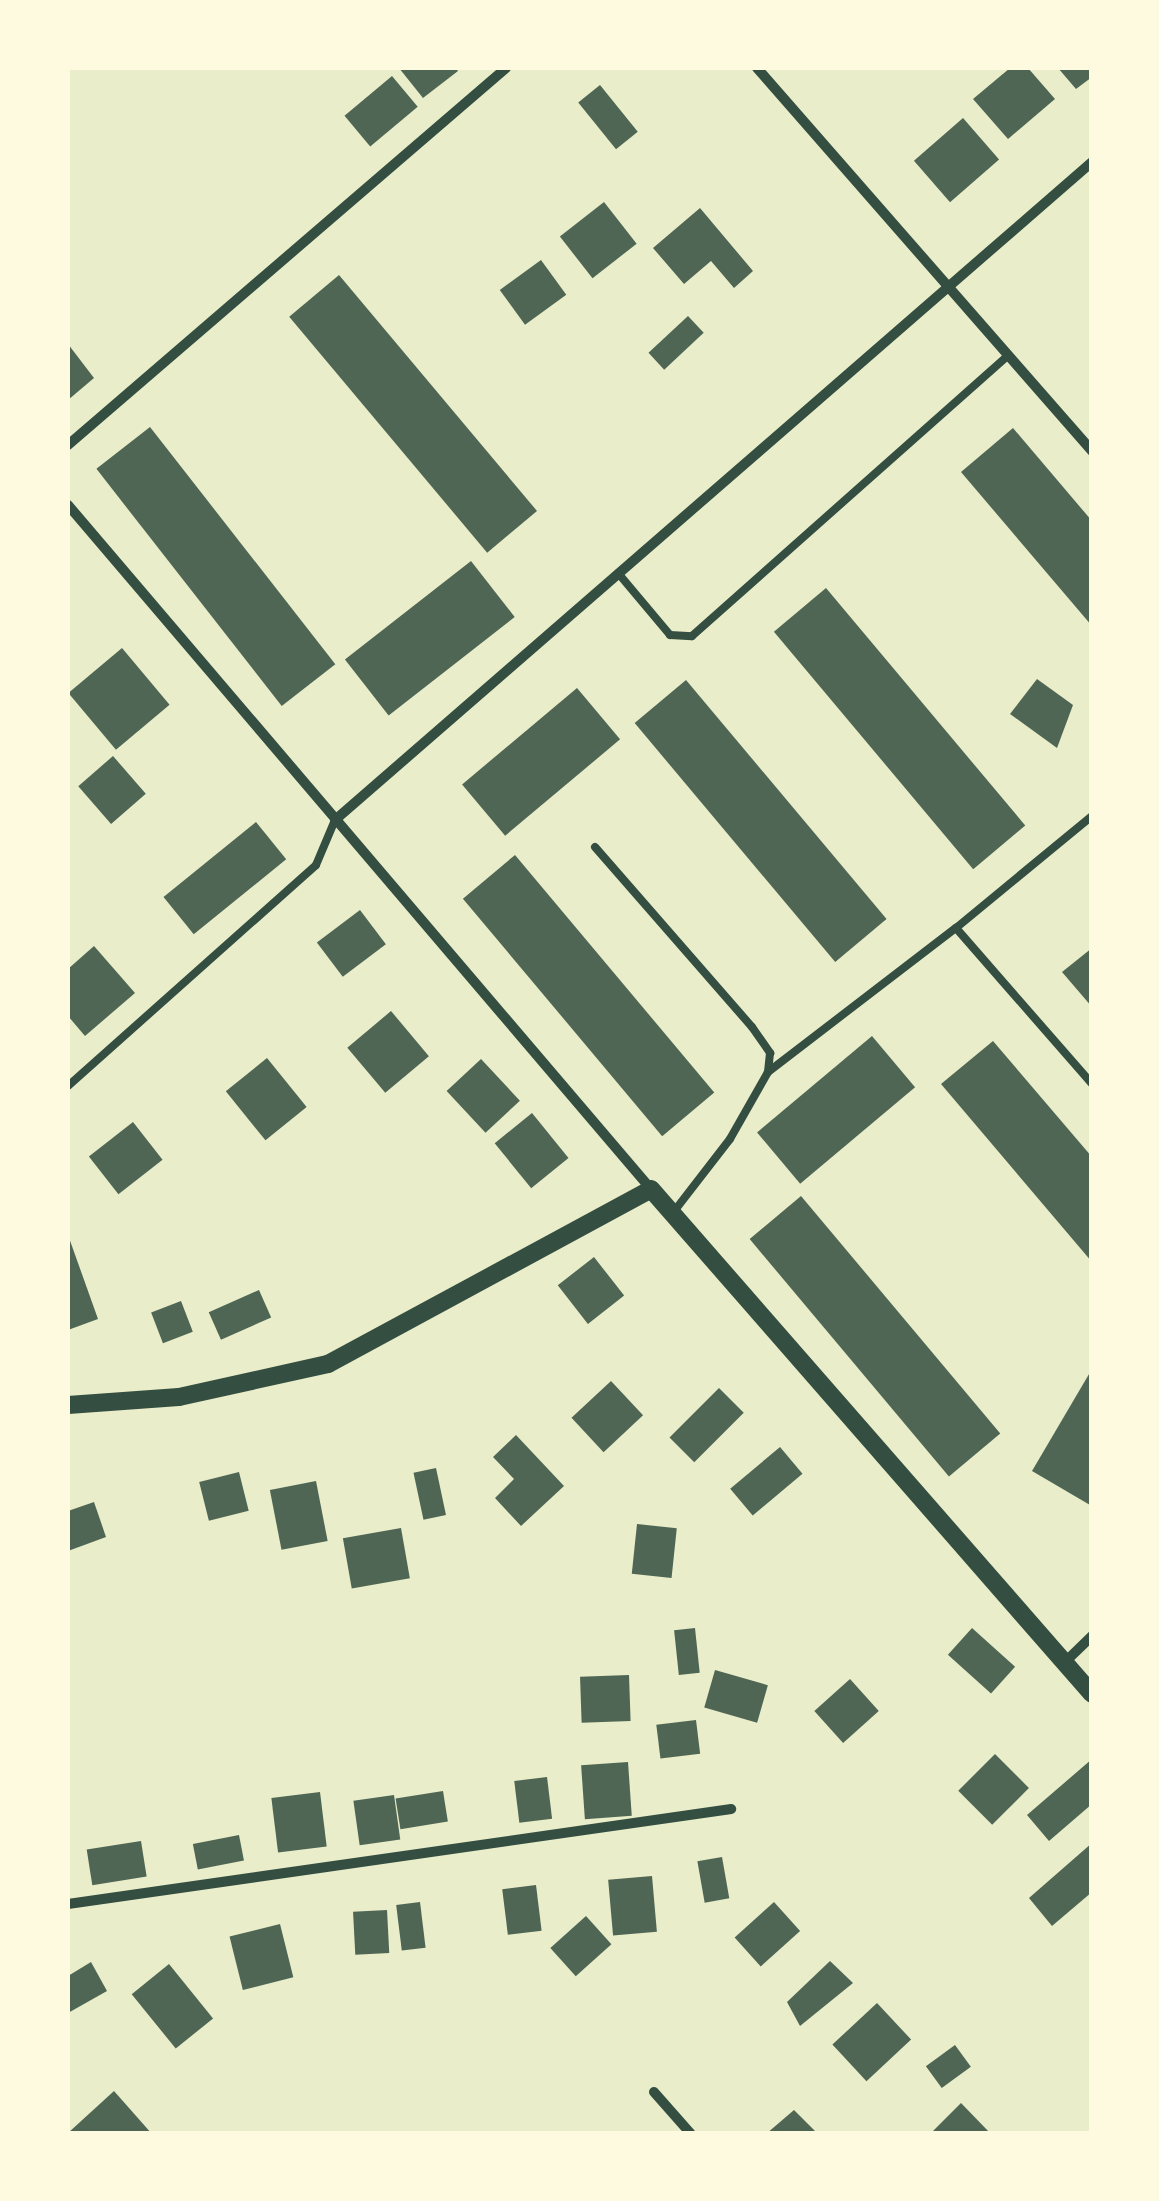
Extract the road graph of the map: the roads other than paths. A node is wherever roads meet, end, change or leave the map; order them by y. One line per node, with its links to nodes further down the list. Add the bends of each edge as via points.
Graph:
1 (506, 68): 6 (street)
2 (757, 68): 4 (street)
3 (1092, 162): 4 (street)
4 (948, 286): 5 (street); 9 (street)
5 (1008, 354): 7 (street); 9 (lane, via 692,636 670,636)
6 (68, 446)
7 (1092, 451)
8 (68, 505): 11 (street)
9 (618, 573): 11 (street)
10 (1092, 816): 13 (lane)
11 (336, 820): 16 (lane, via 316,865); 17 (street)
12 (595, 847): 14 (lane, via 752,1026 770,1053)
13 (956, 928): 14 (lane); 15 (lane)
14 (768, 1072): 18 (lane, via 730,1139)
15 (1092, 1084)
16 (68, 1086)
17 (650, 1190): 18 (street); 19 (street, via 328,1364 179,1397)
18 (672, 1214): 21 (street)
19 (68, 1405)
20 (1092, 1636): 21 (street)
21 (1064, 1662): 22 (street)
22 (1092, 1694)
23 (731, 1810): 24 (street)
24 (68, 1904)
25 (654, 2092): 26 (street)
26 (691, 2134)

